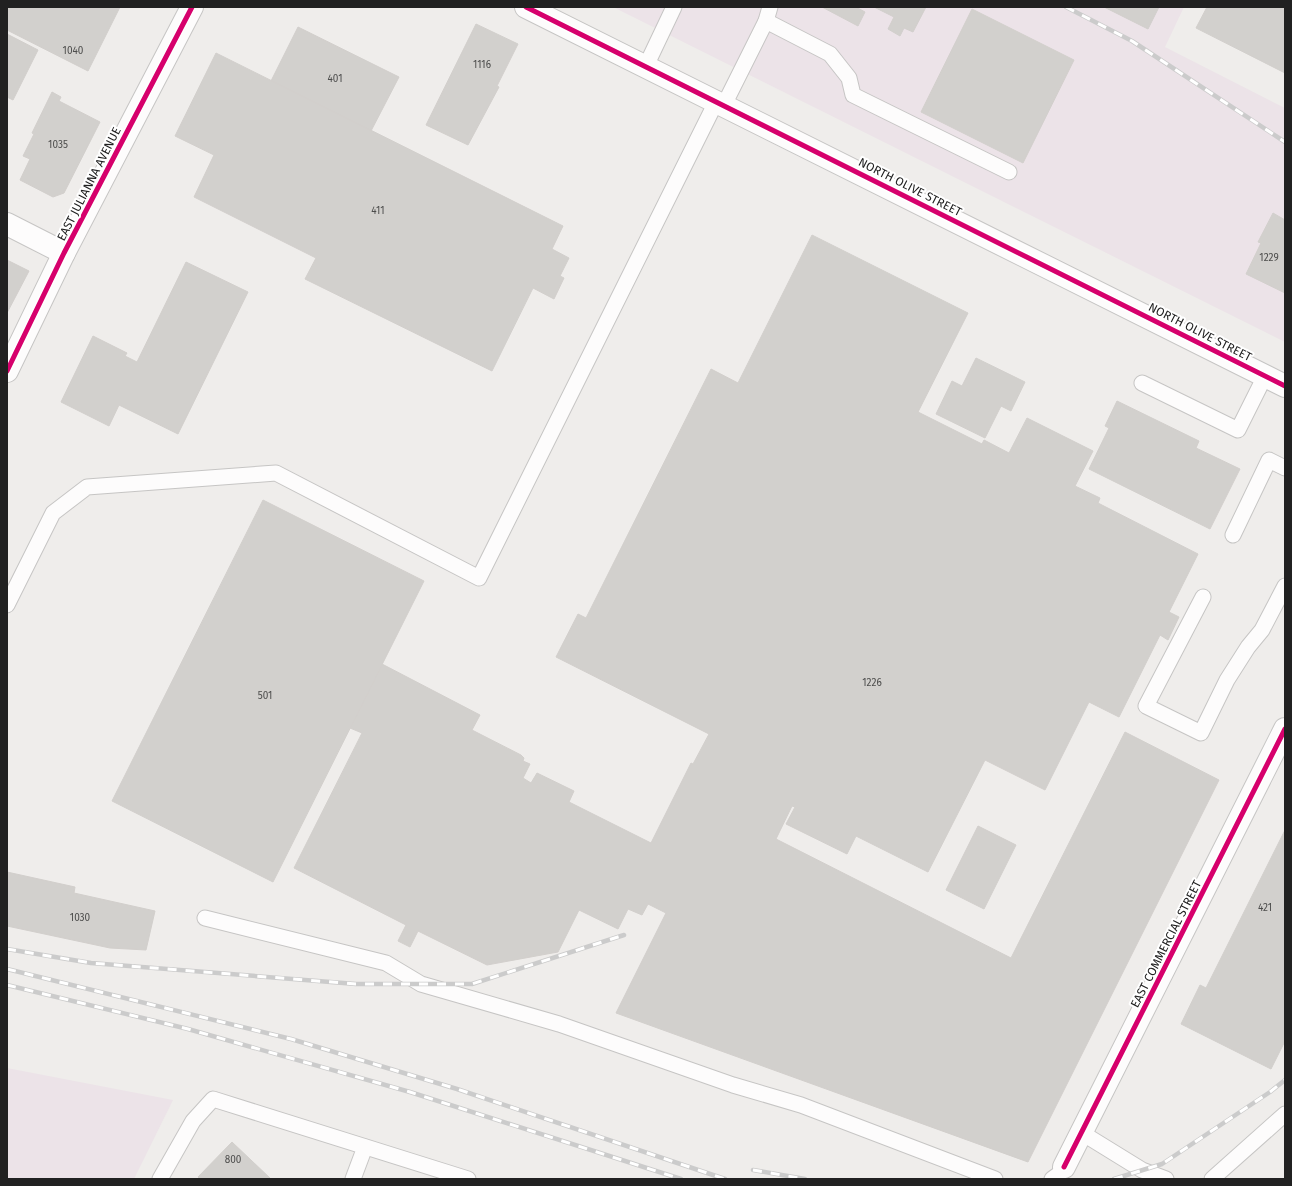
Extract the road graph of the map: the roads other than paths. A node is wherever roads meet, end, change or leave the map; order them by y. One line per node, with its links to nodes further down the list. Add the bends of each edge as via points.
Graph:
1 (192, 7): 9 (street, EAST JULIANNA AVENUE)
2 (526, 7): 5 (street, NORTH OLIVE STREET)
3 (674, 7): 5 (lane)
4 (768, 14): 6 (lane); 7 (lane, via 830,54 849,78 853,95)
5 (646, 66): 6 (street, NORTH OLIVE STREET)
6 (720, 104): 11 (street, NORTH OLIVE STREET); 18 (lane, via 479,578 276,473 87,486 53,513)
7 (1009, 172)
8 (7, 224): 9 (street)
9 (64, 253): 10 (street, EAST JULIANNA AVENUE)
10 (7, 371)
11 (1266, 376): 12 (lane, via 1238,430); 13 (street, NORTH OLIVE STREET)
12 (1142, 383)
13 (1285, 386)
14 (1285, 468): 15 (lane, via 1270,460)
15 (1234, 534)
16 (1285, 586): 17 (lane, via 1262,630 1227,680 1201,733 1146,706)
17 (1203, 597)
18 (7, 605)
19 (1285, 729): 22 (street, EAST COMMERCIAL STREET)
20 (204, 918): 28 (lane, via 386,963 421,984 559,1024 733,1085 801,1105)
21 (1285, 1114): 30 (lane)
22 (1082, 1133): 24 (street, EAST COMMERCIAL STREET); 29 (lane, via 1142,1170)
23 (365, 1147): 25 (lane, via 213,1099 193,1122); 26 (lane); 27 (lane)
24 (1058, 1173)
25 (160, 1179)
26 (353, 1179)
27 (468, 1179)
28 (995, 1179)
29 (1166, 1179)
30 (1212, 1179)

